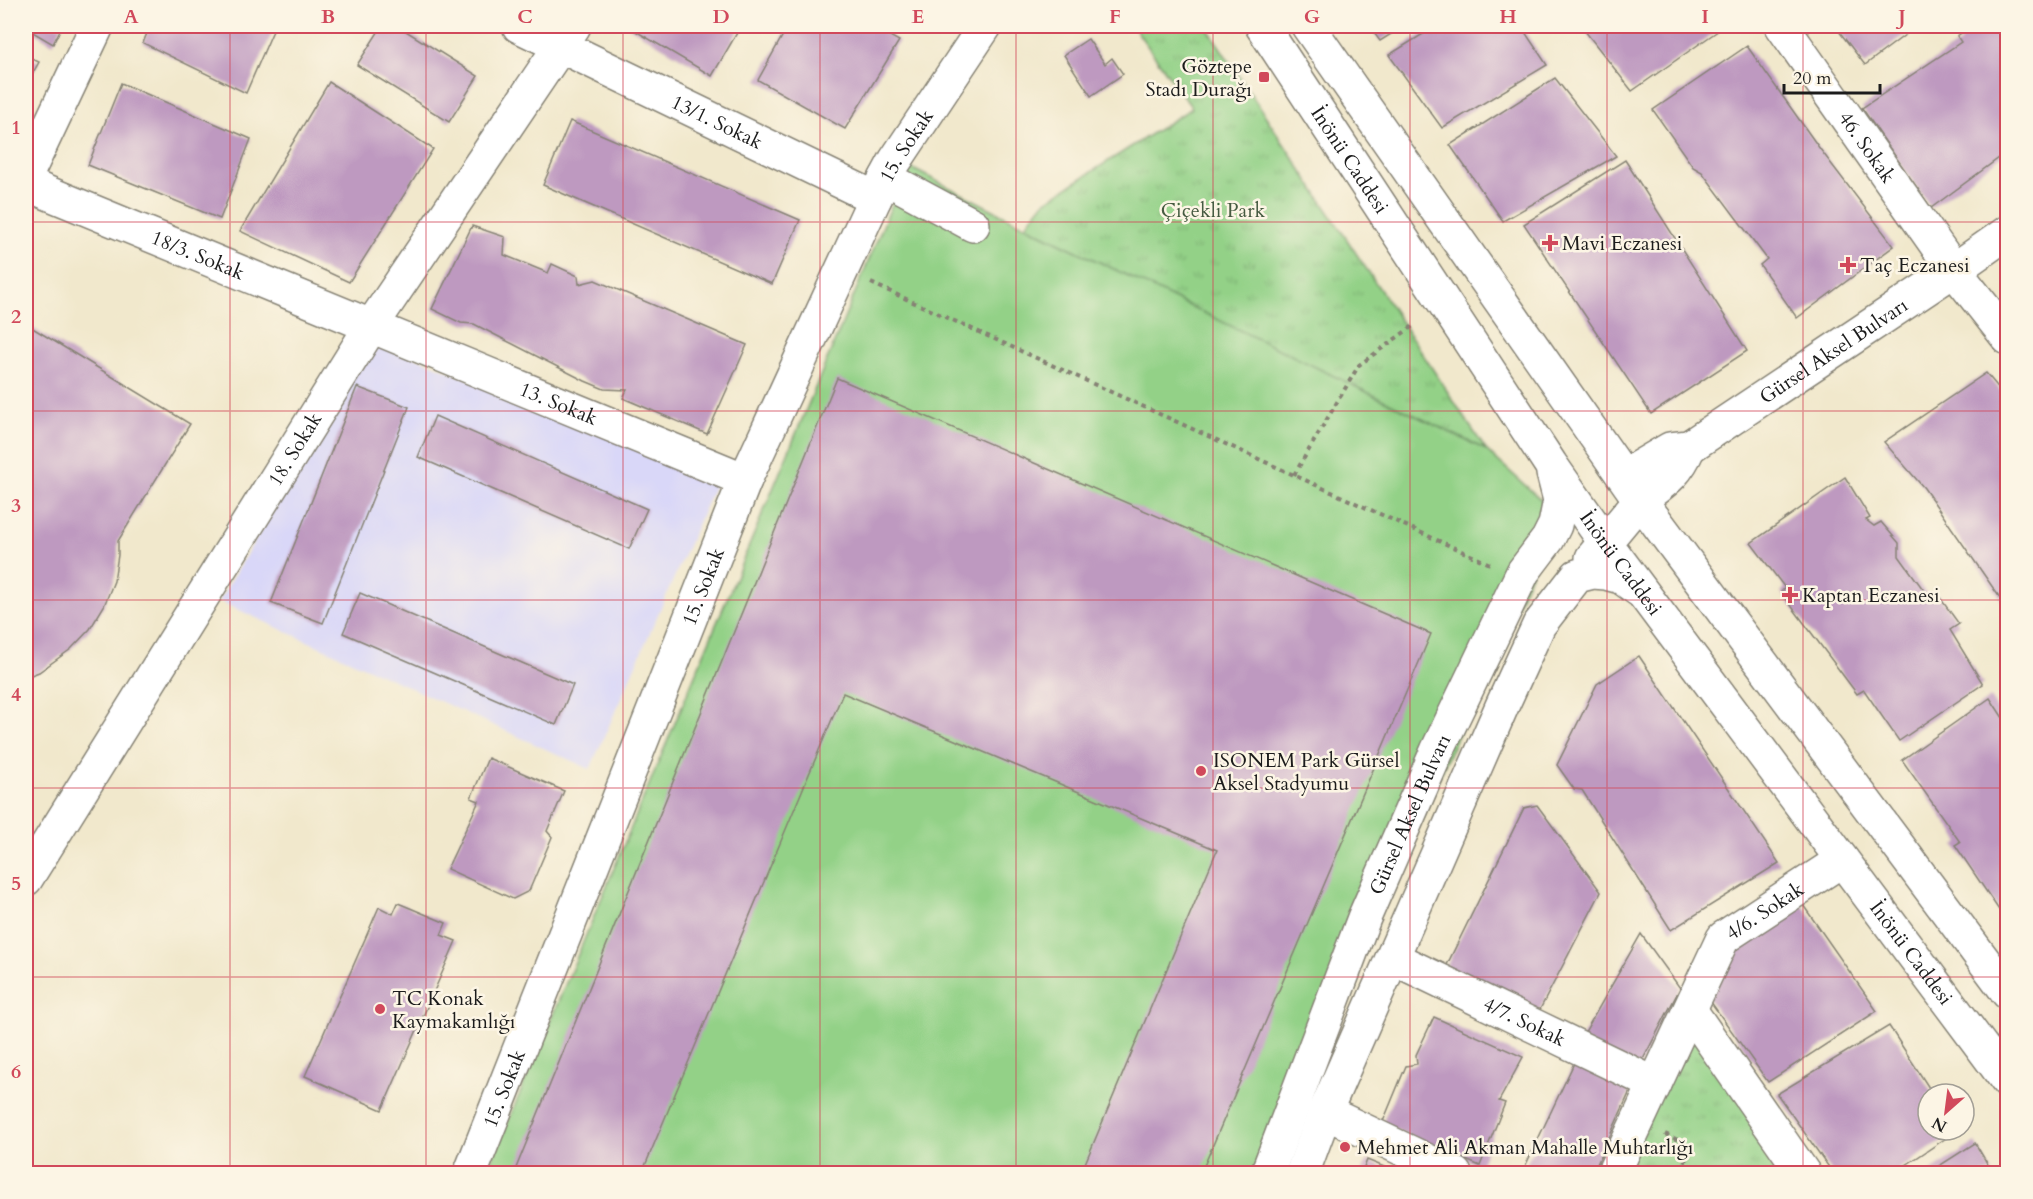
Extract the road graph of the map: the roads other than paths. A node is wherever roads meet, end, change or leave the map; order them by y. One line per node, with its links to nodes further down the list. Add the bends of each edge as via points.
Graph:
1 (97, 26): 8 (street)
2 (519, 26): 7 (street)
3 (985, 26): 10 (street, 15. Sokak)
4 (1262, 26): 16 (street, İnönü Caddesi)
5 (1308, 26): 18 (street, İnönü Caddesi)
6 (1782, 26): 13 (street, 46. Sokak)
7 (568, 35): 10 (street, 13/1. Sokak); 14 (street, 18. Sokak)
8 (26, 176)
9 (26, 184): 14 (street, 18/3. Sokak)
10 (881, 188): 11 (street, 13/1. Sokak); 17 (street, 15. Sokak)
11 (973, 225)
12 (2007, 232): 13 (street, Gürsel Aksel Bulvarı)
13 (1954, 270): 15 (street, 46. Sokak); 18 (street, Gürsel Aksel Bulvarı, via 1689,447 1682,465 1670,478)
14 (372, 326): 17 (street, 13. Sokak); 25 (street, 18. Sokak)
15 (2007, 338)
16 (1551, 465): 19 (street, İnönü Caddesi); 20 (street, Gürsel Aksel Bulvarı, via 1560,500)
17 (745, 480): 32 (street, 15. Sokak)
18 (1632, 488): 19 (street); 21 (street, Gürsel Aksel Bulvarı); 27 (street, İnönü Caddesi)
19 (1582, 508): 20 (street); 21 (street, İnönü Caddesi)
20 (1551, 534): 33 (street, Gürsel Aksel Bulvarı, via 1521,578 1437,752 1364,918)
21 (1605, 542): 22 (street, Gürsel Aksel Bulvarı); 23 (street, İnönü Caddesi)
22 (1577, 576): 23 (street, via 1593,572 1621,577); 26 (street, Gürsel Aksel Bulvarı, via 1539,625)
23 (1644, 594): 24 (street, İnönü Caddesi)
24 (1842, 860): 28 (street, 4/6. Sokak, via 1723,938); 29 (street, İnönü Caddesi)
25 (26, 879)
26 (1393, 958): 30 (street, 4/7. Sokak); 31 (street, Gürsel Aksel Bulvarı)
27 (2007, 993)
28 (1690, 1010): 30 (street, 4/6. Sokak); 37 (street)
29 (2007, 1082)
30 (1655, 1084): 36 (street, 4/6. Sokak)
31 (1325, 1112): 34 (street, Gürsel Aksel Bulvarı); 35 (street)
32 (470, 1173)
33 (1267, 1173)
34 (1302, 1173)
35 (1455, 1173)
36 (1613, 1173)
37 (1804, 1173)

